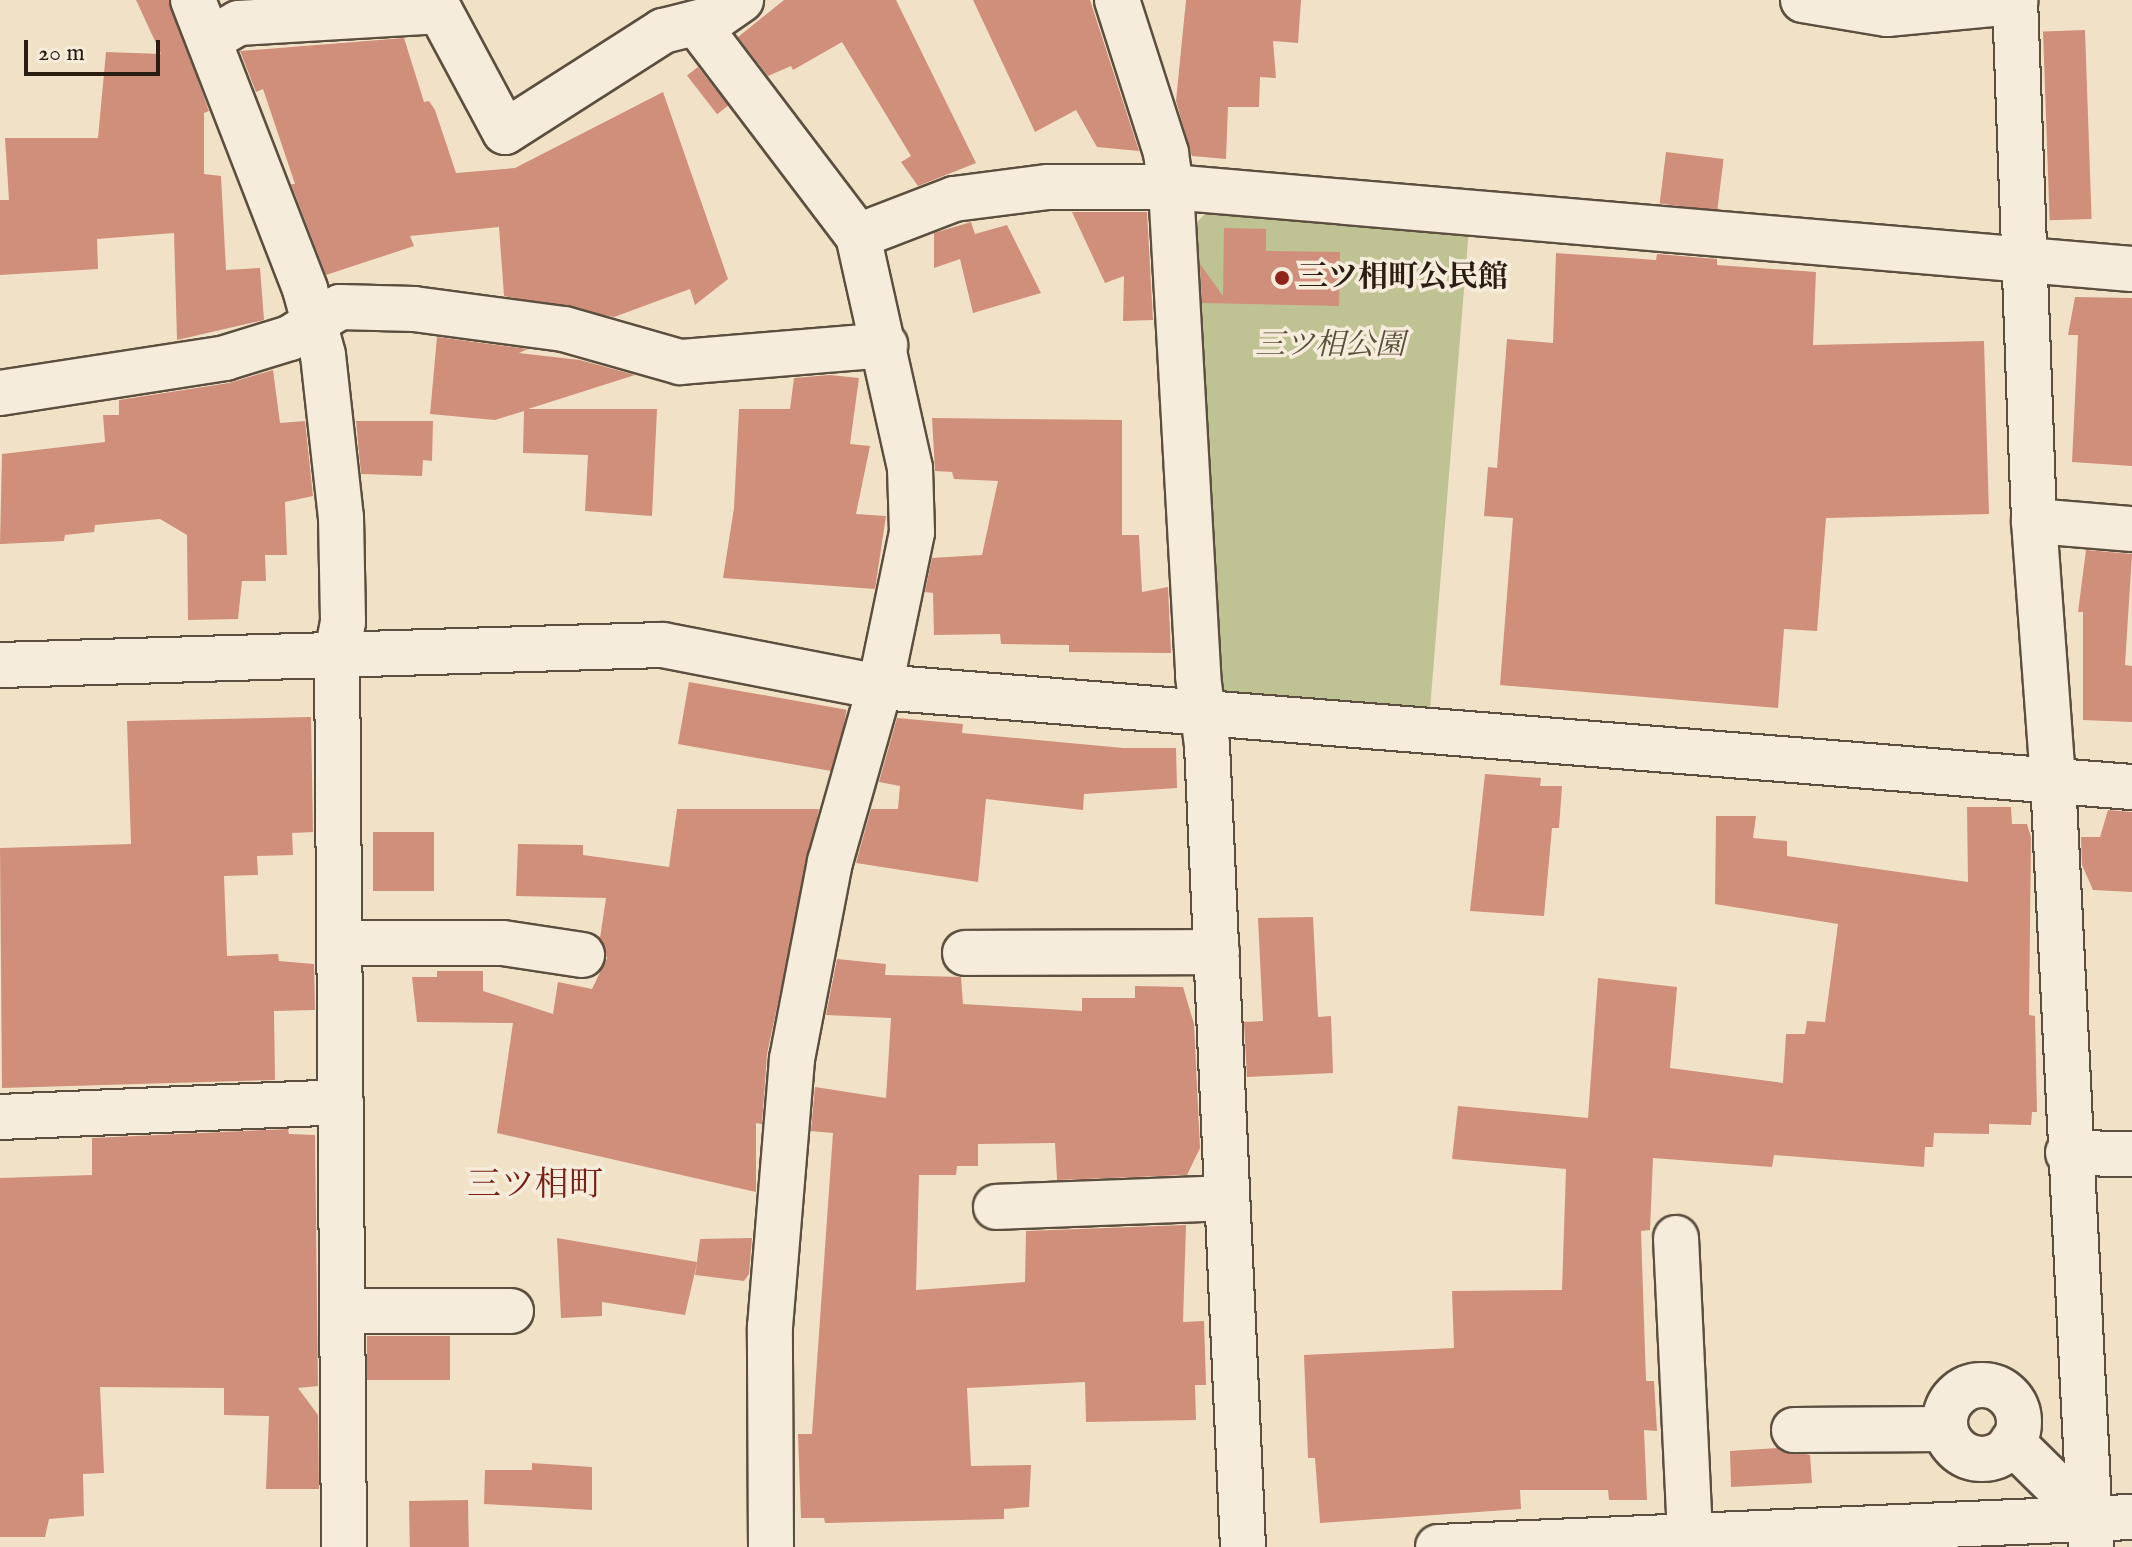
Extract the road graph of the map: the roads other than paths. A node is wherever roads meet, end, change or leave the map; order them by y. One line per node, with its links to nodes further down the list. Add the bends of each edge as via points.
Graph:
1 (193, 0): 7 (street)
2 (741, 0): 6 (street)
3 (1117, 0): 8 (street, via 1166,153)
4 (1803, 0): 5 (street, via 1887,14)
5 (2015, 1): 10 (street)
6 (697, 24): 7 (street, via 663,31 505,132 440,11 239,23); 9 (street)
7 (209, 40): 12 (street)
8 (1171, 187): 9 (street, via 1048,187 954,199); 10 (street); 20 (street)
9 (858, 236): 13 (street)
10 (2027, 259): 11 (street); 15 (street)
11 (2132, 269)
12 (315, 323): 13 (street, via 340,307 414,309 564,329 680,362); 14 (street, via 290,338 225,358); 17 (street, via 341,517 343,622)
13 (885, 345): 19 (street, via 910,468 912,532)
14 (0, 393)
15 (2034, 521): 16 (street); 21 (street)
16 (2132, 529)
17 (337, 653): 18 (street); 19 (street, via 663,645); 23 (street)
18 (0, 665)
19 (880, 687): 20 (street); 44 (street, via 830,862 792,1059 770,1327)
20 (1202, 717): 21 (street); 24 (street)
21 (2053, 779): 22 (street); 29 (street)
22 (2132, 787)
23 (340, 943): 26 (street, via 503,943); 27 (street)
24 (1217, 952): 25 (street); 31 (street)
25 (965, 953)
26 (582, 955)
27 (341, 1102): 28 (street); 34 (street)
28 (0, 1117)
29 (2068, 1153): 30 (street); 39 (street)
30 (2132, 1154)
31 (1227, 1198): 32 (street); 45 (street)
32 (996, 1207)
33 (1676, 1238): 40 (street)
34 (343, 1311): 35 (street); 43 (street)
35 (511, 1311)
36 (1945, 1429): 37 (street); 38 (street, via 1950,1442 1974,1458 2002,1453); 38 (street, via 1945,1414 1961,1390 1989,1385 2013,1401 2019,1414)
37 (1794, 1430)
38 (2012, 1442): 39 (street)
39 (2105, 1528): 40 (street)
40 (1690, 1536): 41 (street)
41 (1610, 1543): 42 (street)
42 (1482, 1546): 46 (street)
43 (344, 1547)
44 (771, 1547)
45 (1243, 1547)
46 (1438, 1547)

